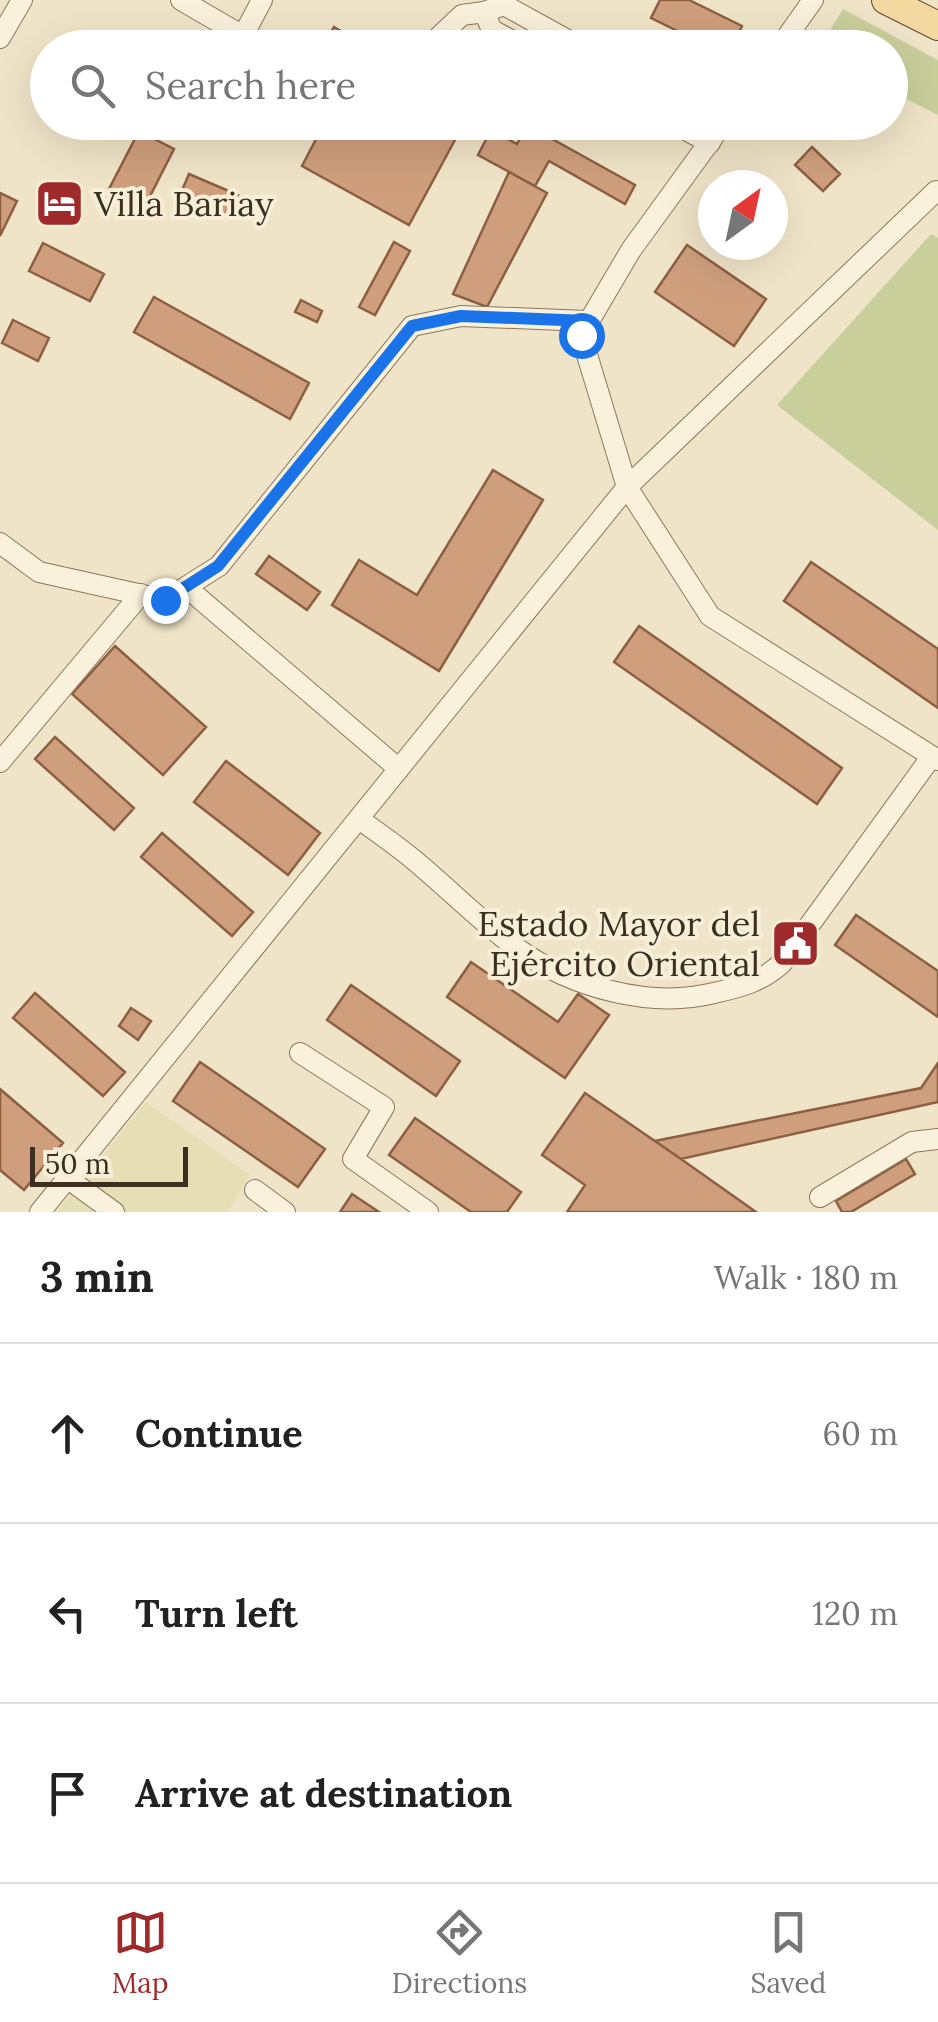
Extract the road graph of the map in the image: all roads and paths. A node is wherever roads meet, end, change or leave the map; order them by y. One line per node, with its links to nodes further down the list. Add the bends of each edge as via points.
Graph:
1 (22, 0): 14 (street)
2 (180, 0): 8 (street)
3 (262, 0): 9 (street)
4 (813, 0): 13 (street)
5 (886, 0): 7 (main road)
6 (494, 16): 10 (street, via 462,15); 11 (street); 12 (street)
7 (938, 26)
8 (233, 30)
9 (247, 30)
10 (446, 30)
11 (508, 30)
12 (532, 30)
13 (792, 30)
14 (0, 38)
15 (706, 140): 16 (street)
16 (710, 142): 18 (street)
17 (936, 191): 19 (street)
18 (587, 321): 19 (street, via 581,335); 21 (street, via 461,316 412,326 218,566)
19 (627, 487): 23 (street, via 710,616); 25 (street)
20 (0, 543): 22 (street, via 39,572)
21 (186, 586): 22 (street, via 165,600); 25 (street)
22 (141, 594): 24 (street)
23 (935, 758): 26 (street, via 782,963 764,979 696,998 636,996 545,965)
24 (0, 762)
25 (398, 769): 26 (street)
26 (358, 819): 29 (street)
27 (300, 1053): 35 (street, via 384,1107 354,1159)
28 (938, 1139): 31 (street, via 912,1142)
29 (68, 1178): 32 (street); 33 (street)
30 (255, 1190): 34 (street)
31 (820, 1196)
32 (40, 1212)
33 (114, 1212)
34 (285, 1212)
35 (428, 1212)

